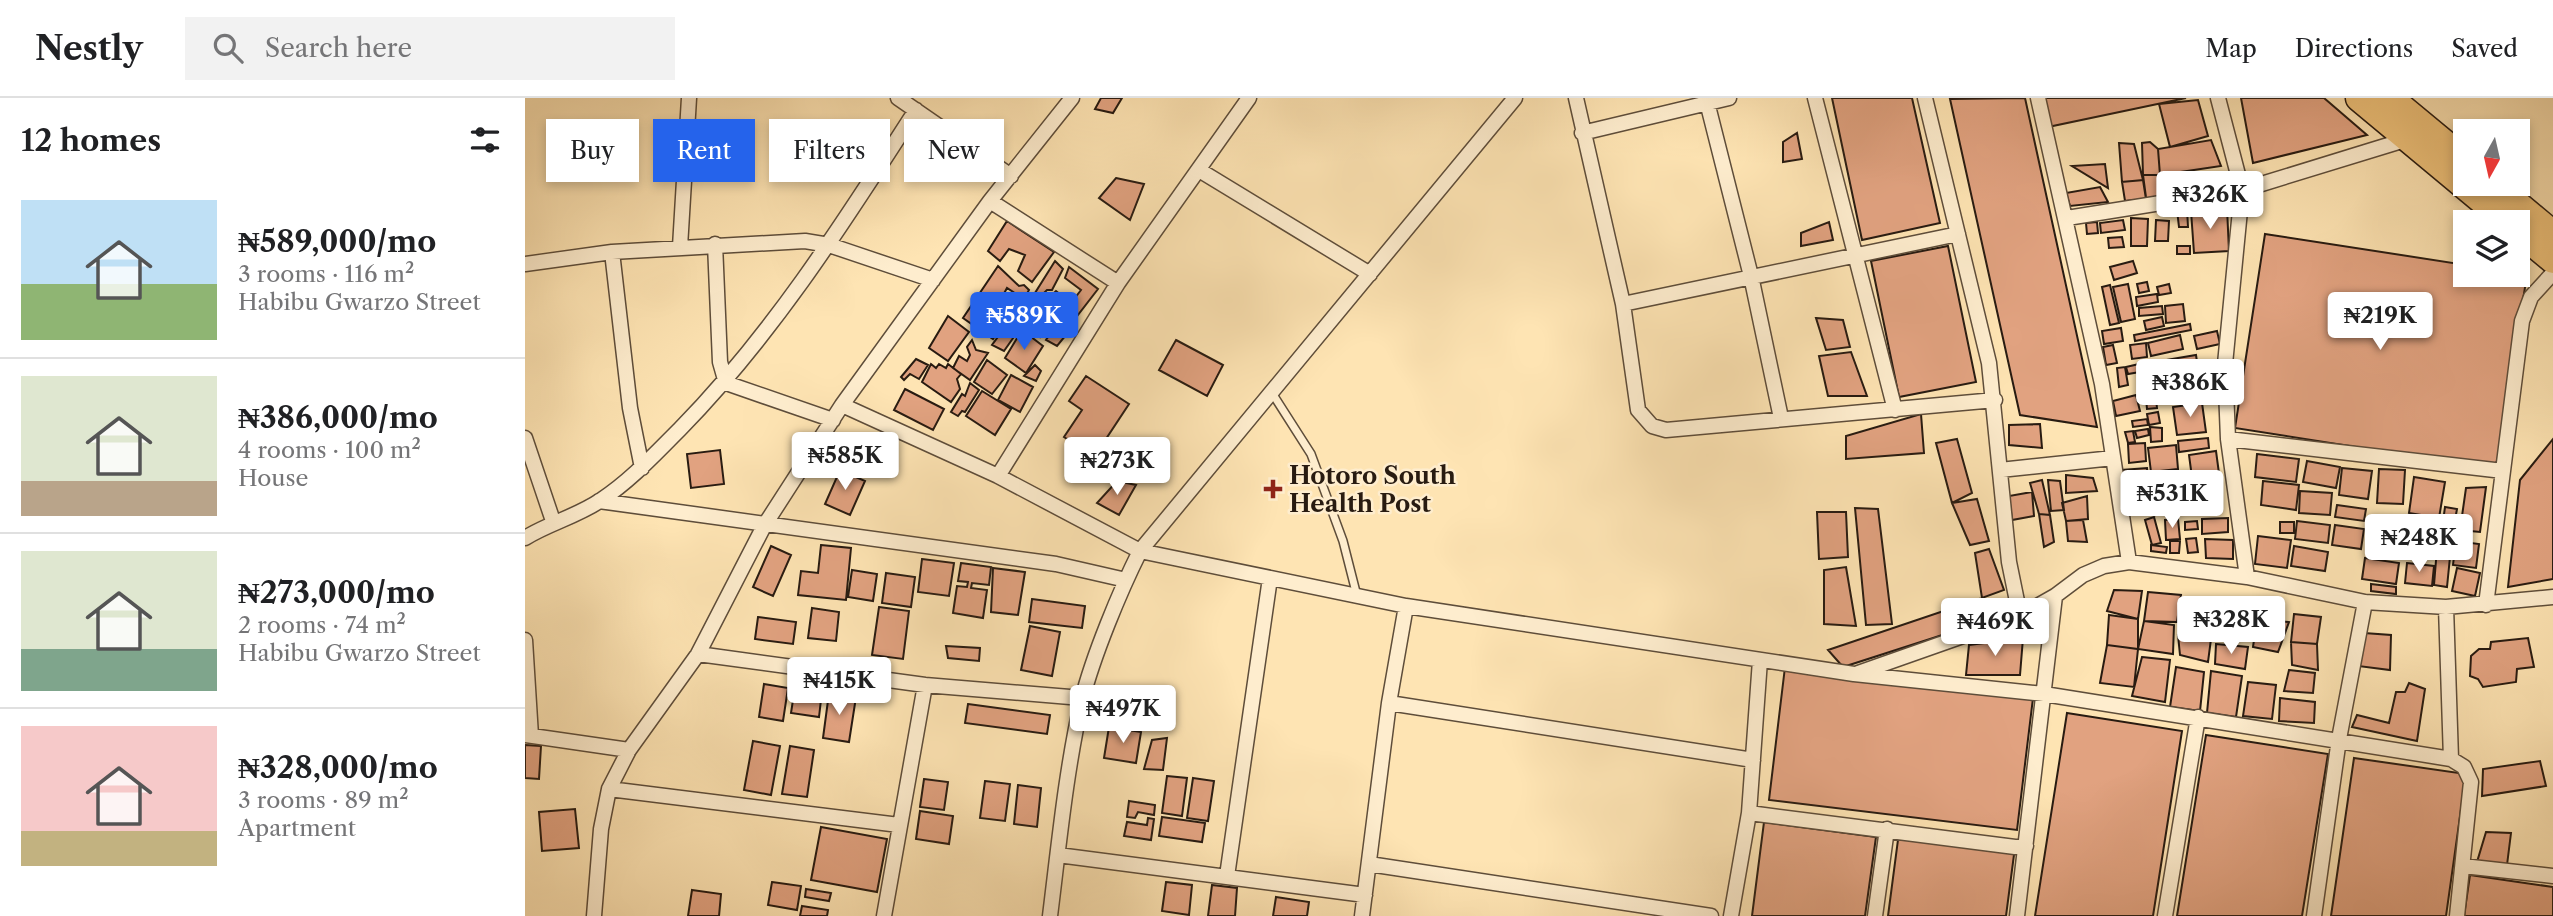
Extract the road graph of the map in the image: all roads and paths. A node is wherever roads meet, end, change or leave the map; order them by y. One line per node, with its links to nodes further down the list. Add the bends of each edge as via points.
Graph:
1 (689, 98): 31 (street)
2 (898, 98): 15 (street)
3 (1072, 98): 20 (street)
4 (1249, 98): 19 (street)
5 (1515, 98): 37 (street)
6 (1576, 98): 16 (street)
7 (1729, 98): 14 (street)
8 (1815, 98): 33 (street)
9 (1925, 98): 26 (street)
10 (2038, 98): 25 (street)
11 (2218, 98): 21 (street)
12 (2359, 98): 17 (highway)
13 (2391, 98): 18 (highway)
14 (1707, 101): 16 (street); 38 (street)
15 (916, 110): 20 (street); 30 (street)
16 (1582, 133): 41 (street)
17 (2408, 139): 21 (street); 24 (highway)
18 (2453, 150)
19 (1199, 170): 37 (street); 40 (street)
20 (1011, 176): 23 (street)
21 (2242, 190): 25 (street); 50 (street, via 2226,339)
22 (2507, 196): 27 (highway)
23 (990, 201): 39 (street); 40 (street)
24 (2494, 210)
25 (2067, 218): 51 (street)
26 (1958, 234): 33 (street); 44 (street)
27 (2553, 234)
28 (2530, 241): 34 (highway)
29 (715, 244): 30 (street, via 806,241); 31 (street); 42 (street, via 720,362)
30 (829, 245): 39 (street); 42 (street)
31 (680, 247): 32 (street)
32 (612, 252): 35 (street); 52 (street, via 629,408)
33 (1857, 255): 38 (street); 46 (street)
34 (2553, 260)
35 (525, 264)
36 (2553, 273): 54 (street, via 2531,297 2522,321)
37 (1370, 274): 43 (street)
38 (1751, 276): 41 (street); 47 (street)
39 (933, 280): 45 (street)
40 (1118, 283): 55 (street)
41 (1623, 304): 47 (street, via 1638,410 1652,426 1666,430)
42 (726, 383): 48 (street); 52 (street)
43 (1271, 393): 60 (street); 65 (lane, via 1311,453 1343,541)
44 (1995, 400): 46 (street); 53 (street)
45 (842, 405): 48 (street); 55 (street)
46 (1895, 410): 47 (street)
47 (1781, 418)
48 (833, 421): 58 (street)
49 (525, 438): 57 (street)
50 (2228, 439): 54 (street); 62 (street)
51 (2113, 458): 53 (street); 61 (street)
52 (642, 468): 56 (street)
53 (2000, 470): 72 (street)
54 (2503, 471): 69 (street)
55 (998, 476): 60 (street)
56 (599, 501): 57 (street); 58 (street)
57 (553, 521): 59 (street)
58 (764, 526): 64 (street, via 1043,562); 74 (street)
59 (525, 538)
60 (1140, 551): 63 (street); 64 (street)
61 (2129, 562): 62 (street); 66 (street, via 2083,575)
62 (2247, 577): 68 (street)
63 (1270, 578): 65 (street); 95 (street)
64 (1126, 580): 79 (street)
65 (1357, 596): 70 (street)
66 (2055, 596): 72 (street); 78 (street)
67 (2553, 597): 69 (street)
68 (2365, 602): 71 (street); 83 (street)
69 (2486, 605): 71 (street)
70 (1406, 606): 75 (street); 80 (street)
71 (2446, 607): 85 (street)
72 (2020, 616): 76 (street)
73 (525, 640): 82 (street)
74 (698, 654): 77 (street); 84 (street)
75 (1760, 660): 76 (street); 86 (street)
76 (1854, 674): 78 (street)
77 (925, 685): 79 (street); 89 (street)
78 (2044, 694): 81 (street); 91 (street)
79 (1082, 698): 92 (street)
80 (1389, 703): 86 (street); 93 (street)
81 (2198, 717): 83 (street); 106 (street)
82 (528, 735): 84 (street)
83 (2339, 739): 85 (street); 107 (street)
84 (629, 750): 87 (street)
85 (2451, 759): 94 (street, via 2464,767 2471,782)
86 (1753, 760): 88 (street)
87 (609, 789): 89 (street); 98 (street)
88 (1749, 813): 90 (street); 103 (street)
89 (899, 825): 99 (street)
90 (1887, 829): 91 (street); 104 (street)
91 (2026, 846): 105 (street)
92 (1058, 855): 95 (street); 100 (street)
93 (1369, 864): 97 (street); 102 (street)
94 (2463, 866): 96 (street); 108 (street)
95 (1227, 876): 97 (street)
96 (2553, 876)
97 (1365, 895): 101 (street)
98 (594, 916)
99 (884, 916)
100 (1050, 916)
101 (1362, 916)
102 (1711, 916)
103 (1731, 916)
104 (1875, 916)
105 (2017, 916)
106 (2165, 916)
107 (2314, 916)
108 (2457, 916)

